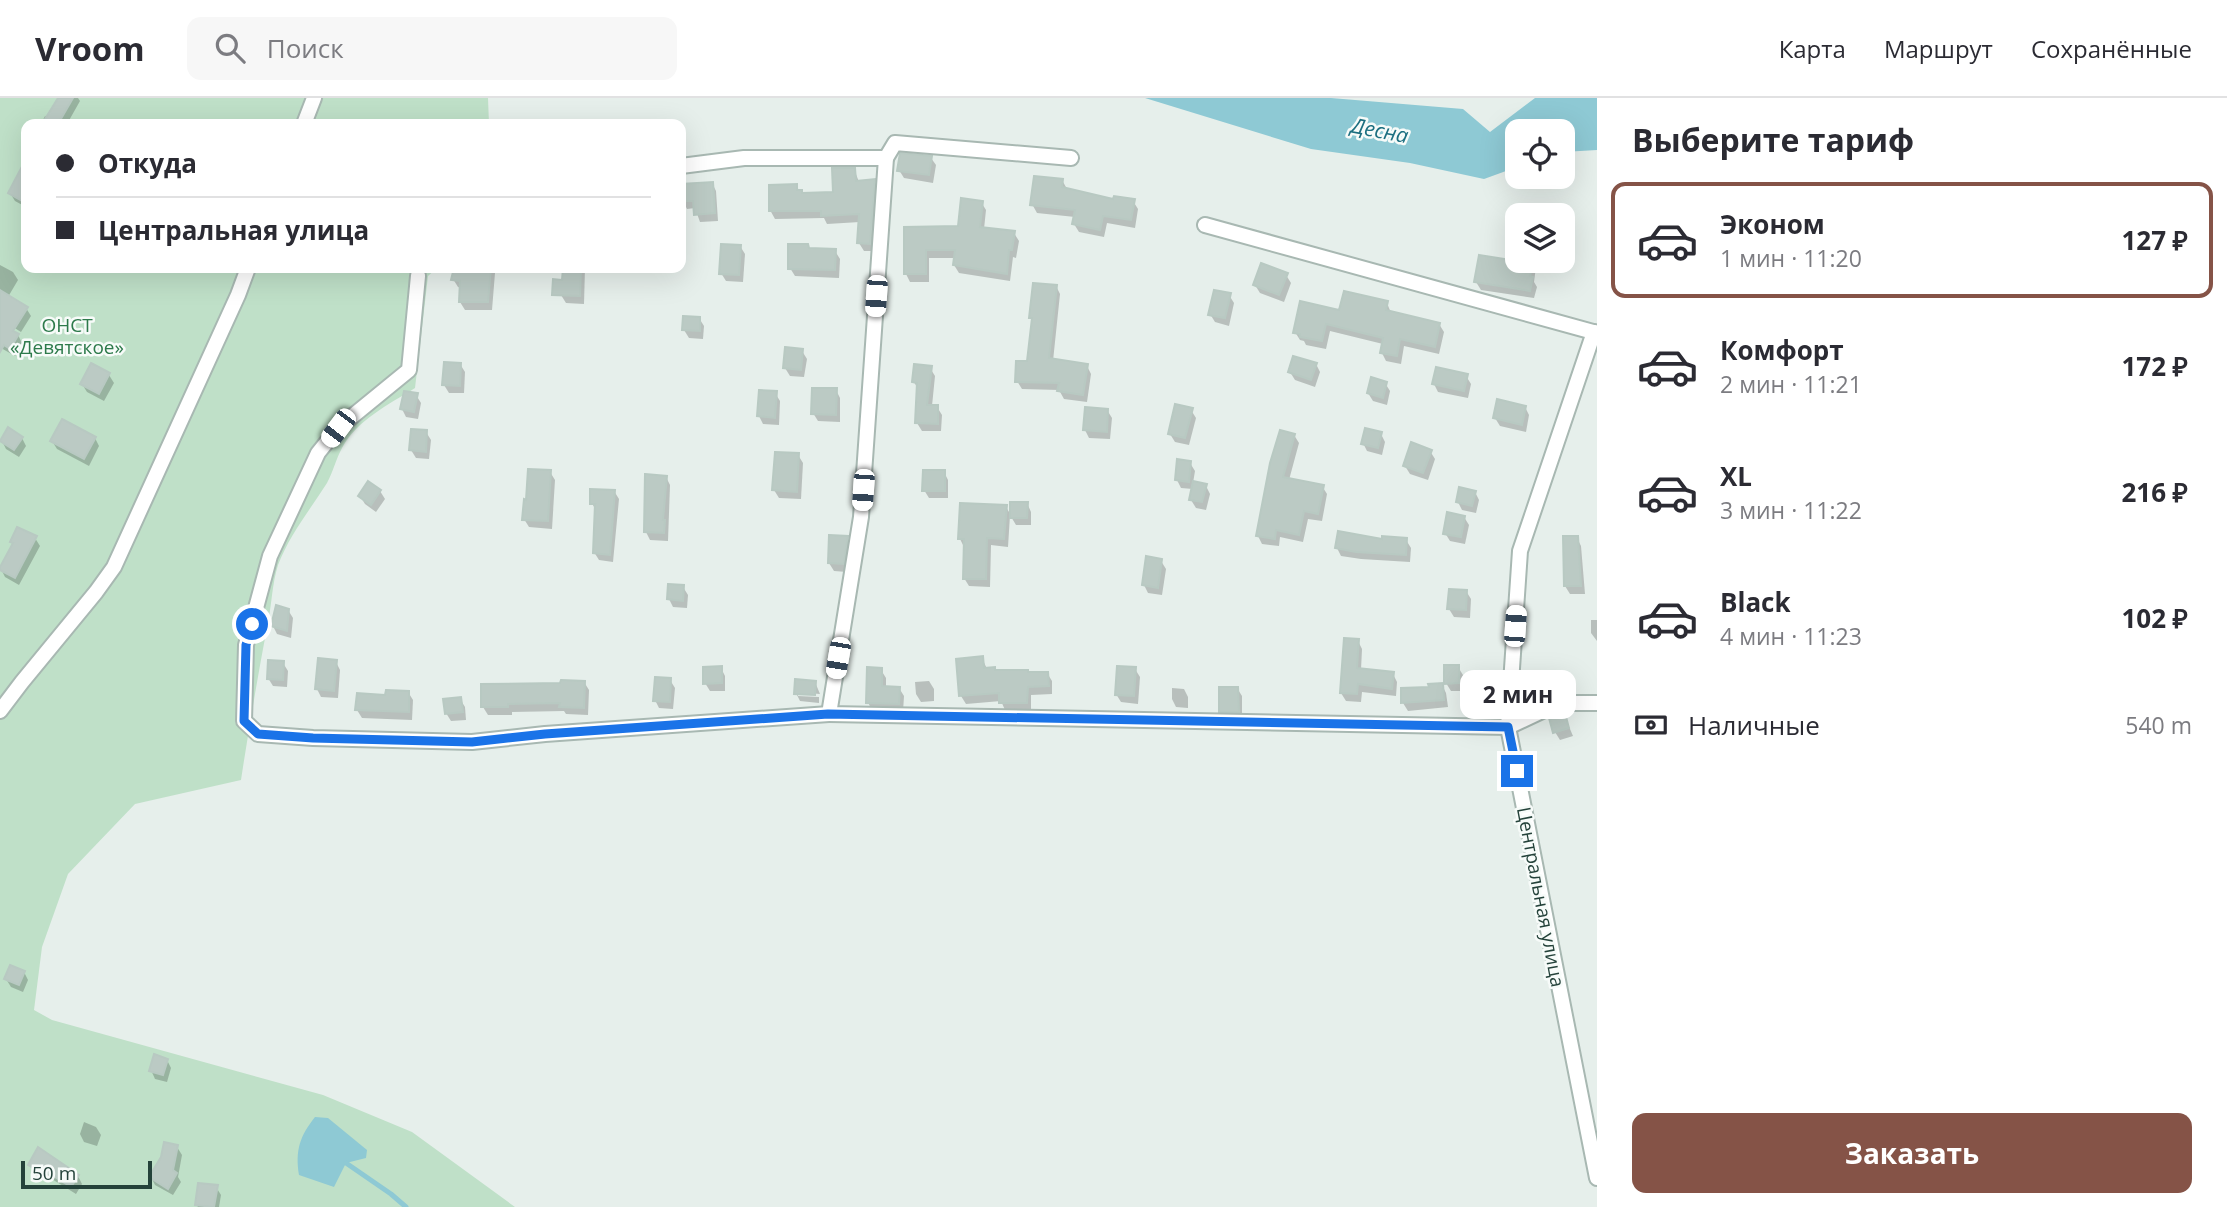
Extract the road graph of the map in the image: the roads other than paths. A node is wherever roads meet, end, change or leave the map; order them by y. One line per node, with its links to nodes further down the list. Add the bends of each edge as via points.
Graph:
1 (314, 98): 2 (street)
2 (306, 119)
3 (886, 158): 4 (street, via 895,144); 5 (street, via 744,158); 12 (street, via 861,517)
4 (1071, 158)
5 (686, 165)
6 (1205, 225): 9 (street)
7 (246, 273): 11 (street, via 114,567)
8 (418, 276): 12 (street, via 409,370 338,428 318,453 270,556 246,645 244,721 258,734 472,742)
9 (1596, 332): 13 (street, Центральная улица, via 1520,551)
10 (1597, 704): 13 (street, via 1559,703)
11 (0, 711)
12 (828, 714): 13 (street)
13 (1508, 727): 14 (street, Центральная улица)
14 (1597, 1178)

